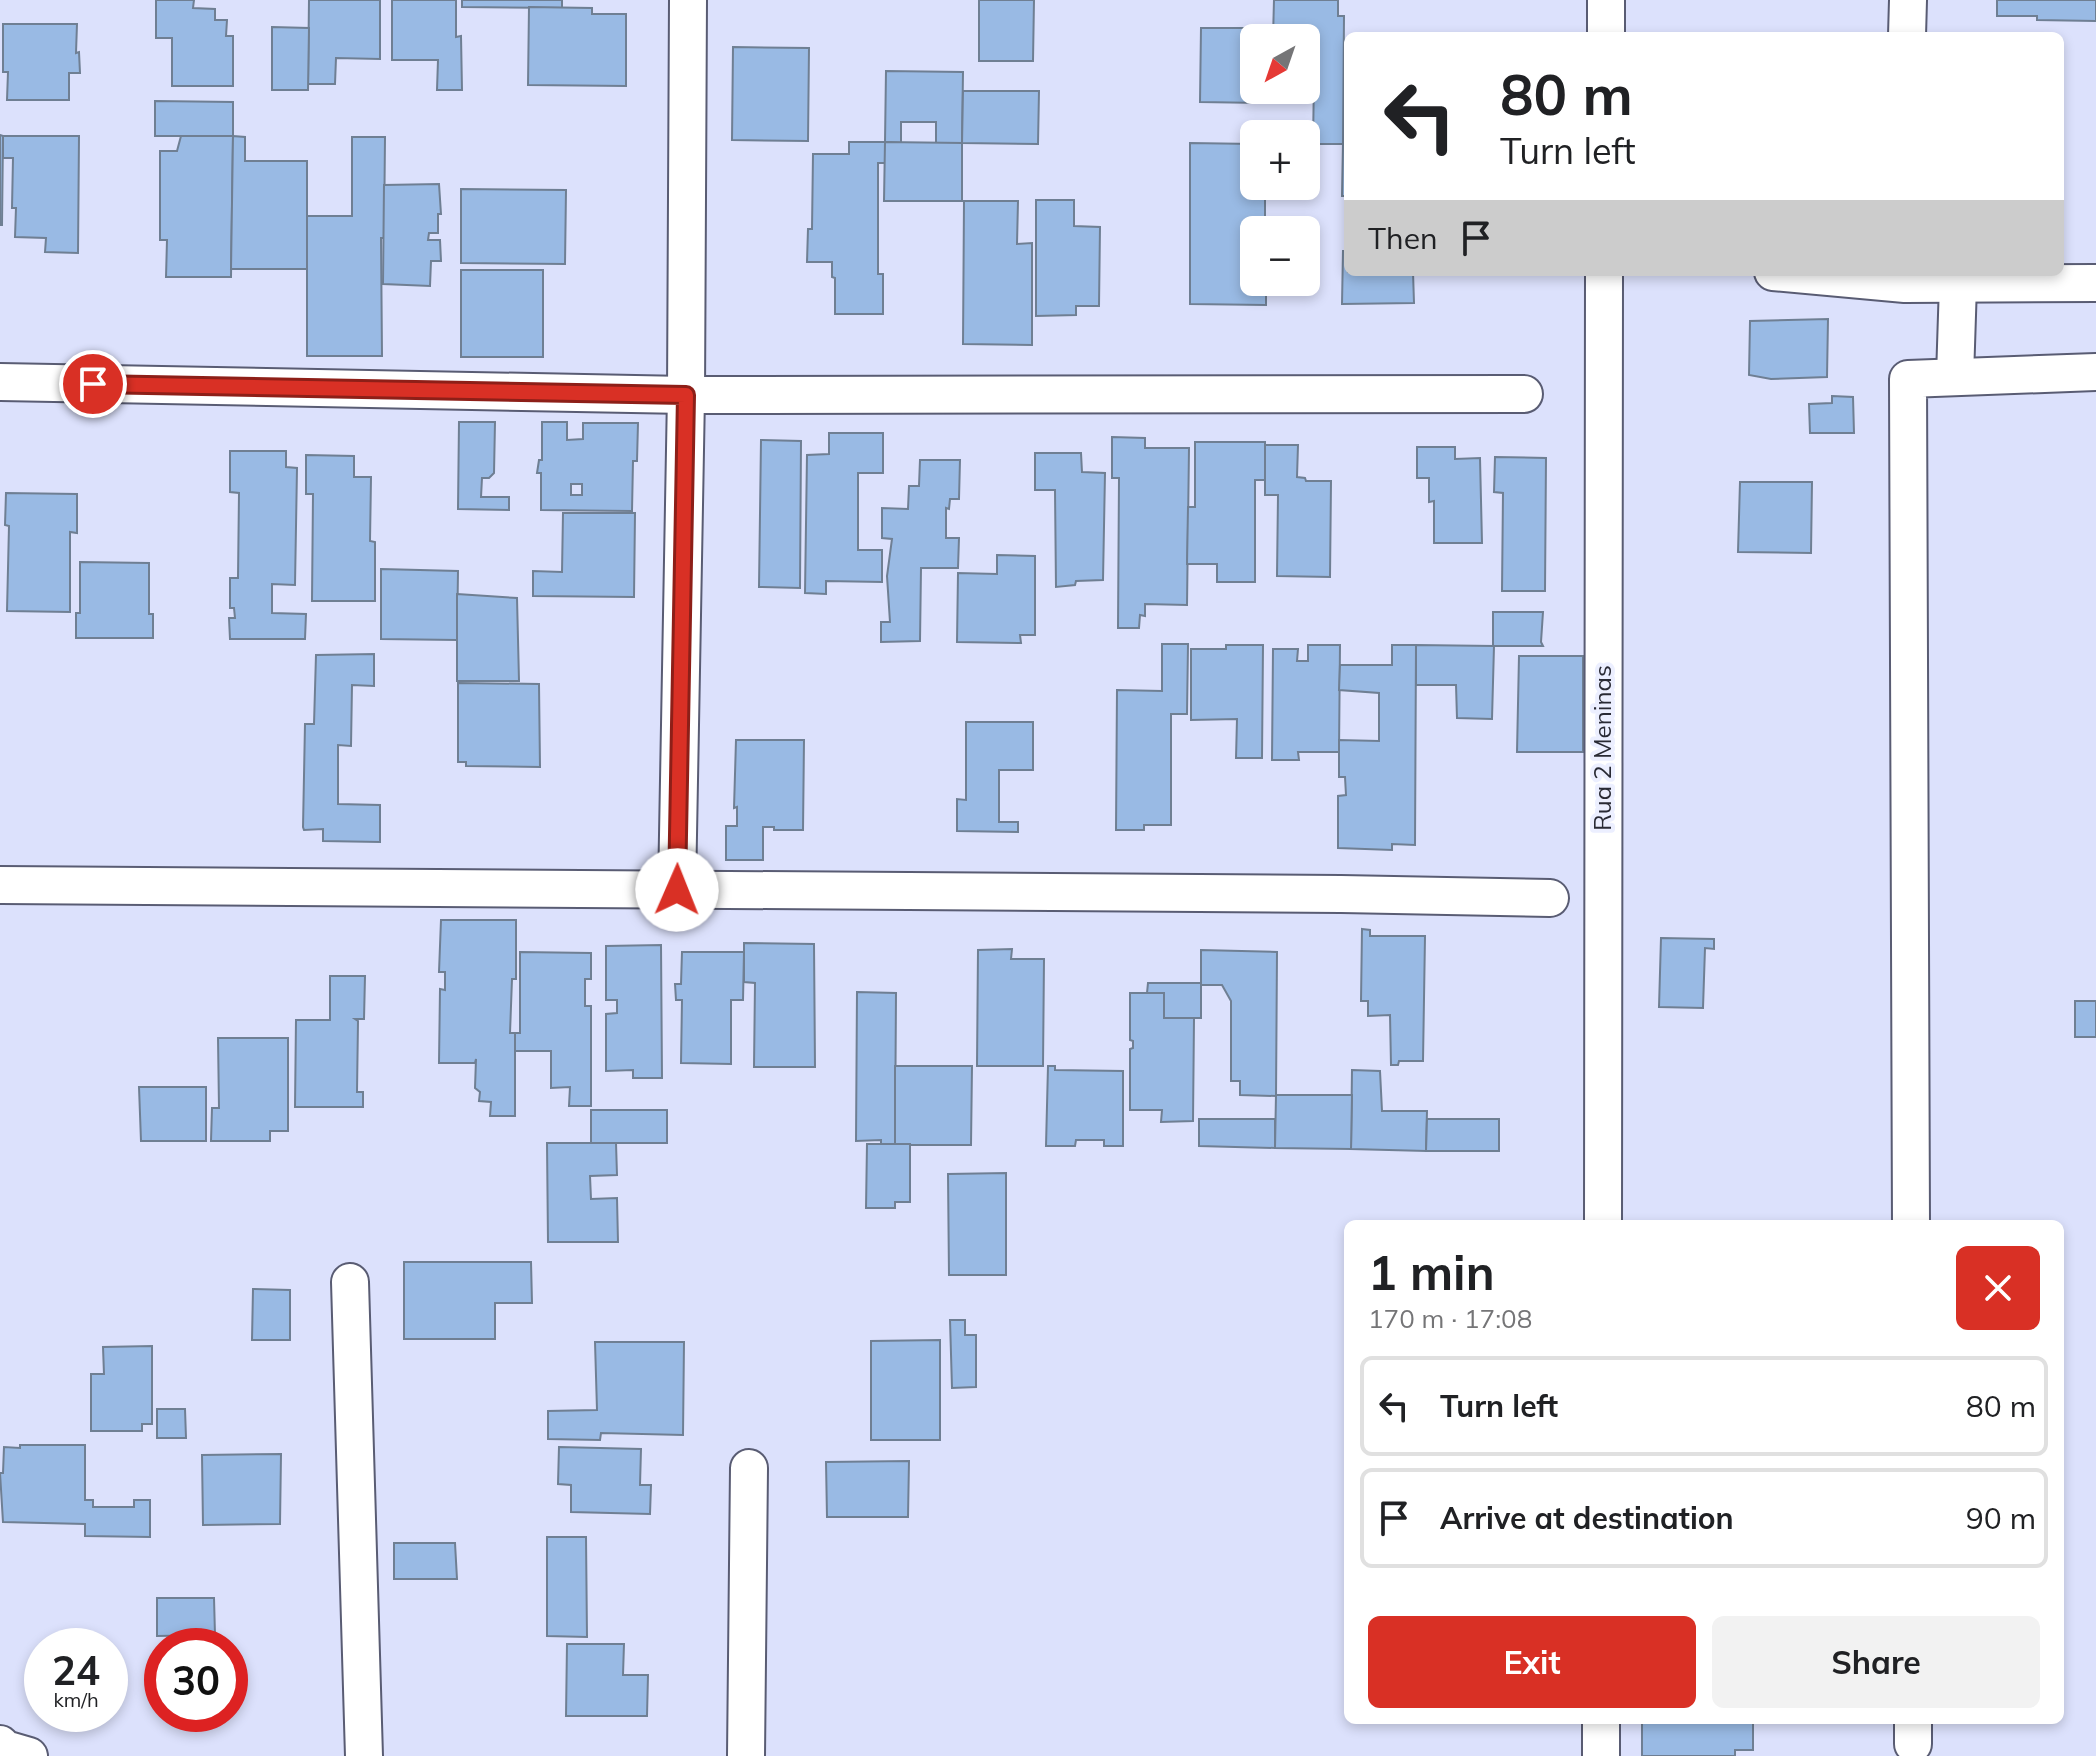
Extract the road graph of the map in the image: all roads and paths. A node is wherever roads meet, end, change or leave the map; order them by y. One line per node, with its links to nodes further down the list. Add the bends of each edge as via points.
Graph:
1 (688, 0): 15 (street)
2 (1606, 0): 4 (street)
3 (1908, 0): 5 (street)
4 (1606, 32)
5 (1907, 32)
6 (1604, 276): 19 (street, Rua 2 Meninas)
7 (1860, 276): 8 (street)
8 (1904, 278): 10 (street)
9 (2096, 283): 10 (street)
10 (1958, 284): 12 (street)
11 (2096, 372): 12 (street)
12 (1955, 377): 20 (street, via 1908,379)
13 (0, 382): 15 (street)
14 (1524, 394): 15 (street)
15 (686, 395): 17 (street)
16 (0, 885): 17 (street)
17 (677, 890): 18 (street)
18 (1550, 898)
19 (1603, 1220)
20 (1911, 1220)
21 (350, 1282): 26 (street)
22 (749, 1468): 27 (street)
23 (1601, 1724): 28 (street)
24 (0, 1744): 25 (street)
25 (29, 1756)
26 (364, 1756)
27 (746, 1756)
28 (1601, 1756)

